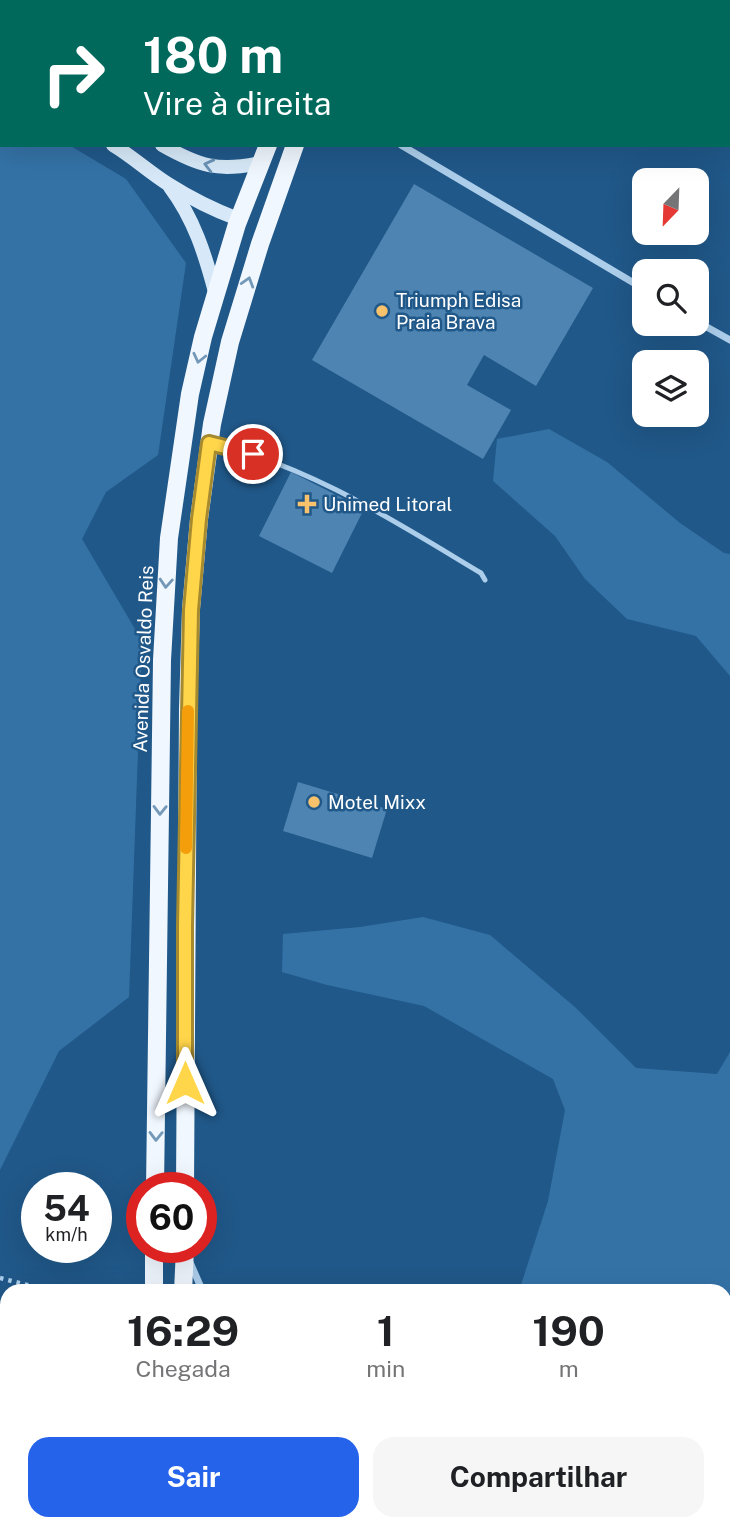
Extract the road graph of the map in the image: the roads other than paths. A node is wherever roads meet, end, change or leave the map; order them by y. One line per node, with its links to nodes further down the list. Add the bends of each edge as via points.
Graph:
1 (116, 147): 7 (main road)
2 (166, 147): 6 (main road, one-way to 2, via 223,169)
3 (267, 147): 6 (main road, Avenida Osvaldo Reis)
4 (294, 147): 8 (main road)
5 (404, 147): 10 (street)
6 (260, 163): 9 (main road, Avenida Osvaldo Reis)
7 (167, 183): 9 (main road); 11 (main road, via 197,233)
8 (270, 215): 9 (main road, via 254,221); 14 (main road, one-way to 8, via 230,342)
9 (239, 219): 11 (main road, Avenida Osvaldo Reis)
10 (632, 282)
11 (215, 292): 16 (main road, Avenida Osvaldo Reis, one-way to 16, via 190,394 166,591)
12 (709, 329): 13 (street)
13 (730, 341)
14 (209, 443): 15 (lane, via 272,461 372,508 481,573); 17 (main road, via 191,610)
15 (485, 580)
16 (155, 1172)
17 (185, 1172)
18 (154, 1263): 21 (main road)
19 (184, 1263): 22 (main road)
20 (191, 1263): 23 (street)
21 (154, 1284)
22 (183, 1284)
23 (200, 1284)

